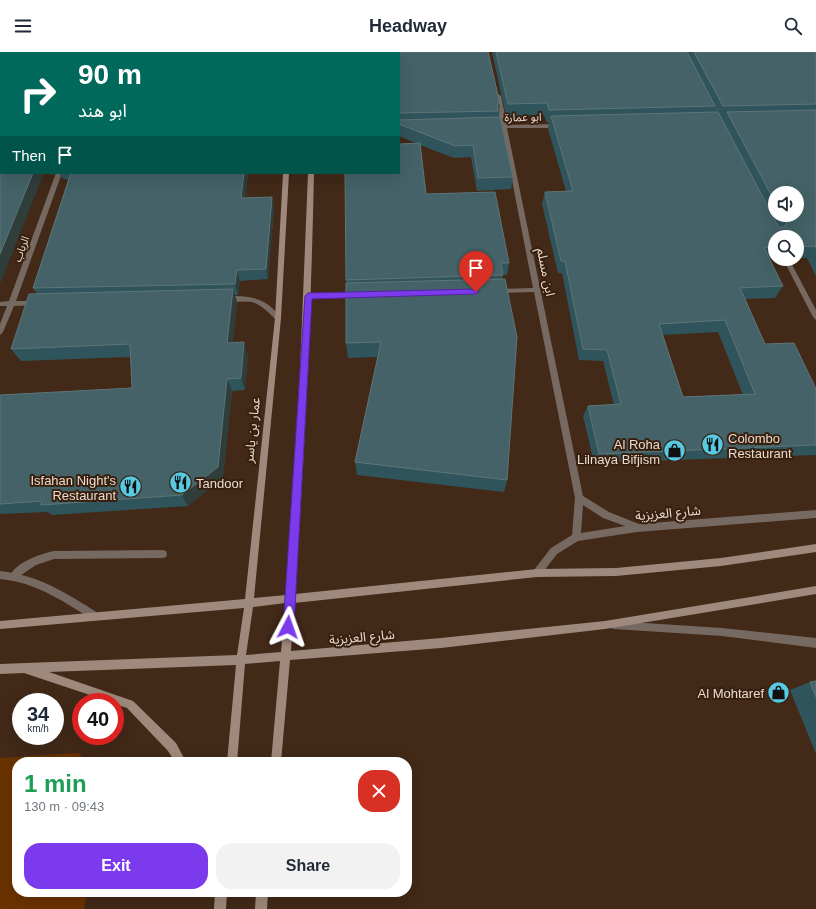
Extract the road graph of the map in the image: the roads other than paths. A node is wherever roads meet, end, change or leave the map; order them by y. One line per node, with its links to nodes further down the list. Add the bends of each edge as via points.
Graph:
1 (497, 90): 3 (street, ابن مسلم)
2 (568, 126): 3 (street, ابو عمارة)
3 (505, 127): 4 (street, ابو عمارة); 9 (street, ابن مسلم)
4 (490, 128)
5 (58, 174): 16 (street, الرباب)
6 (286, 174): 18 (main road, عمار بن ياسر)
7 (311, 174): 12 (main road)
8 (790, 266): 17 (street)
9 (536, 290): 10 (street); 20 (street, ابن مسلم)
10 (489, 291)
11 (363, 295): 12 (street)
12 (308, 296): 30 (main road)
13 (216, 299): 18 (street, via 248,298 265,304)
14 (44, 303): 16 (street)
15 (0, 304): 16 (street)
16 (12, 304): 19 (street, الرباب)
17 (816, 317)
18 (278, 318): 31 (main road, عمار بن ياسر)
19 (0, 332)
20 (579, 498): 22 (street, via 606,515); 23 (street, ابن مسلم)
21 (816, 514): 22 (street, شارع العزيزية)
22 (637, 528): 23 (street, شارع العزيزية)
23 (576, 537): 26 (street, شارع العزيزية, via 554,551)
24 (816, 548): 26 (main road, via 721,562 616,572)
25 (163, 554): 28 (street, via 54,555 39,558)
26 (537, 573): 30 (main road)
27 (0, 575): 28 (street)
28 (14, 576): 32 (street, via 40,583)
29 (816, 590): 33 (main road, شارع العزيزية)
30 (291, 598): 31 (main road); 36 (main road)
31 (249, 603): 32 (main road); 37 (main road, عمار بن ياسر)
32 (95, 616): 34 (main road)
33 (605, 624): 35 (street, شارع العزيزية, via 722,632); 36 (main road, شارع العزيزية, via 441,643)
34 (0, 625)
35 (816, 643)
36 (286, 656): 37 (main road, شارع العزيزية); 42 (main road)
37 (241, 660): 38 (main road, شارع العزيزية); 41 (main road, عمار بن ياسر)
38 (21, 668): 39 (main road, شارع العزيزية); 40 (main road, via 130,704 172,747)
39 (0, 669)
40 (178, 757)
41 (232, 757)
42 (276, 757)
43 (221, 897): 45 (main road)
44 (261, 897): 46 (main road)
45 (220, 909)
46 (260, 909)

